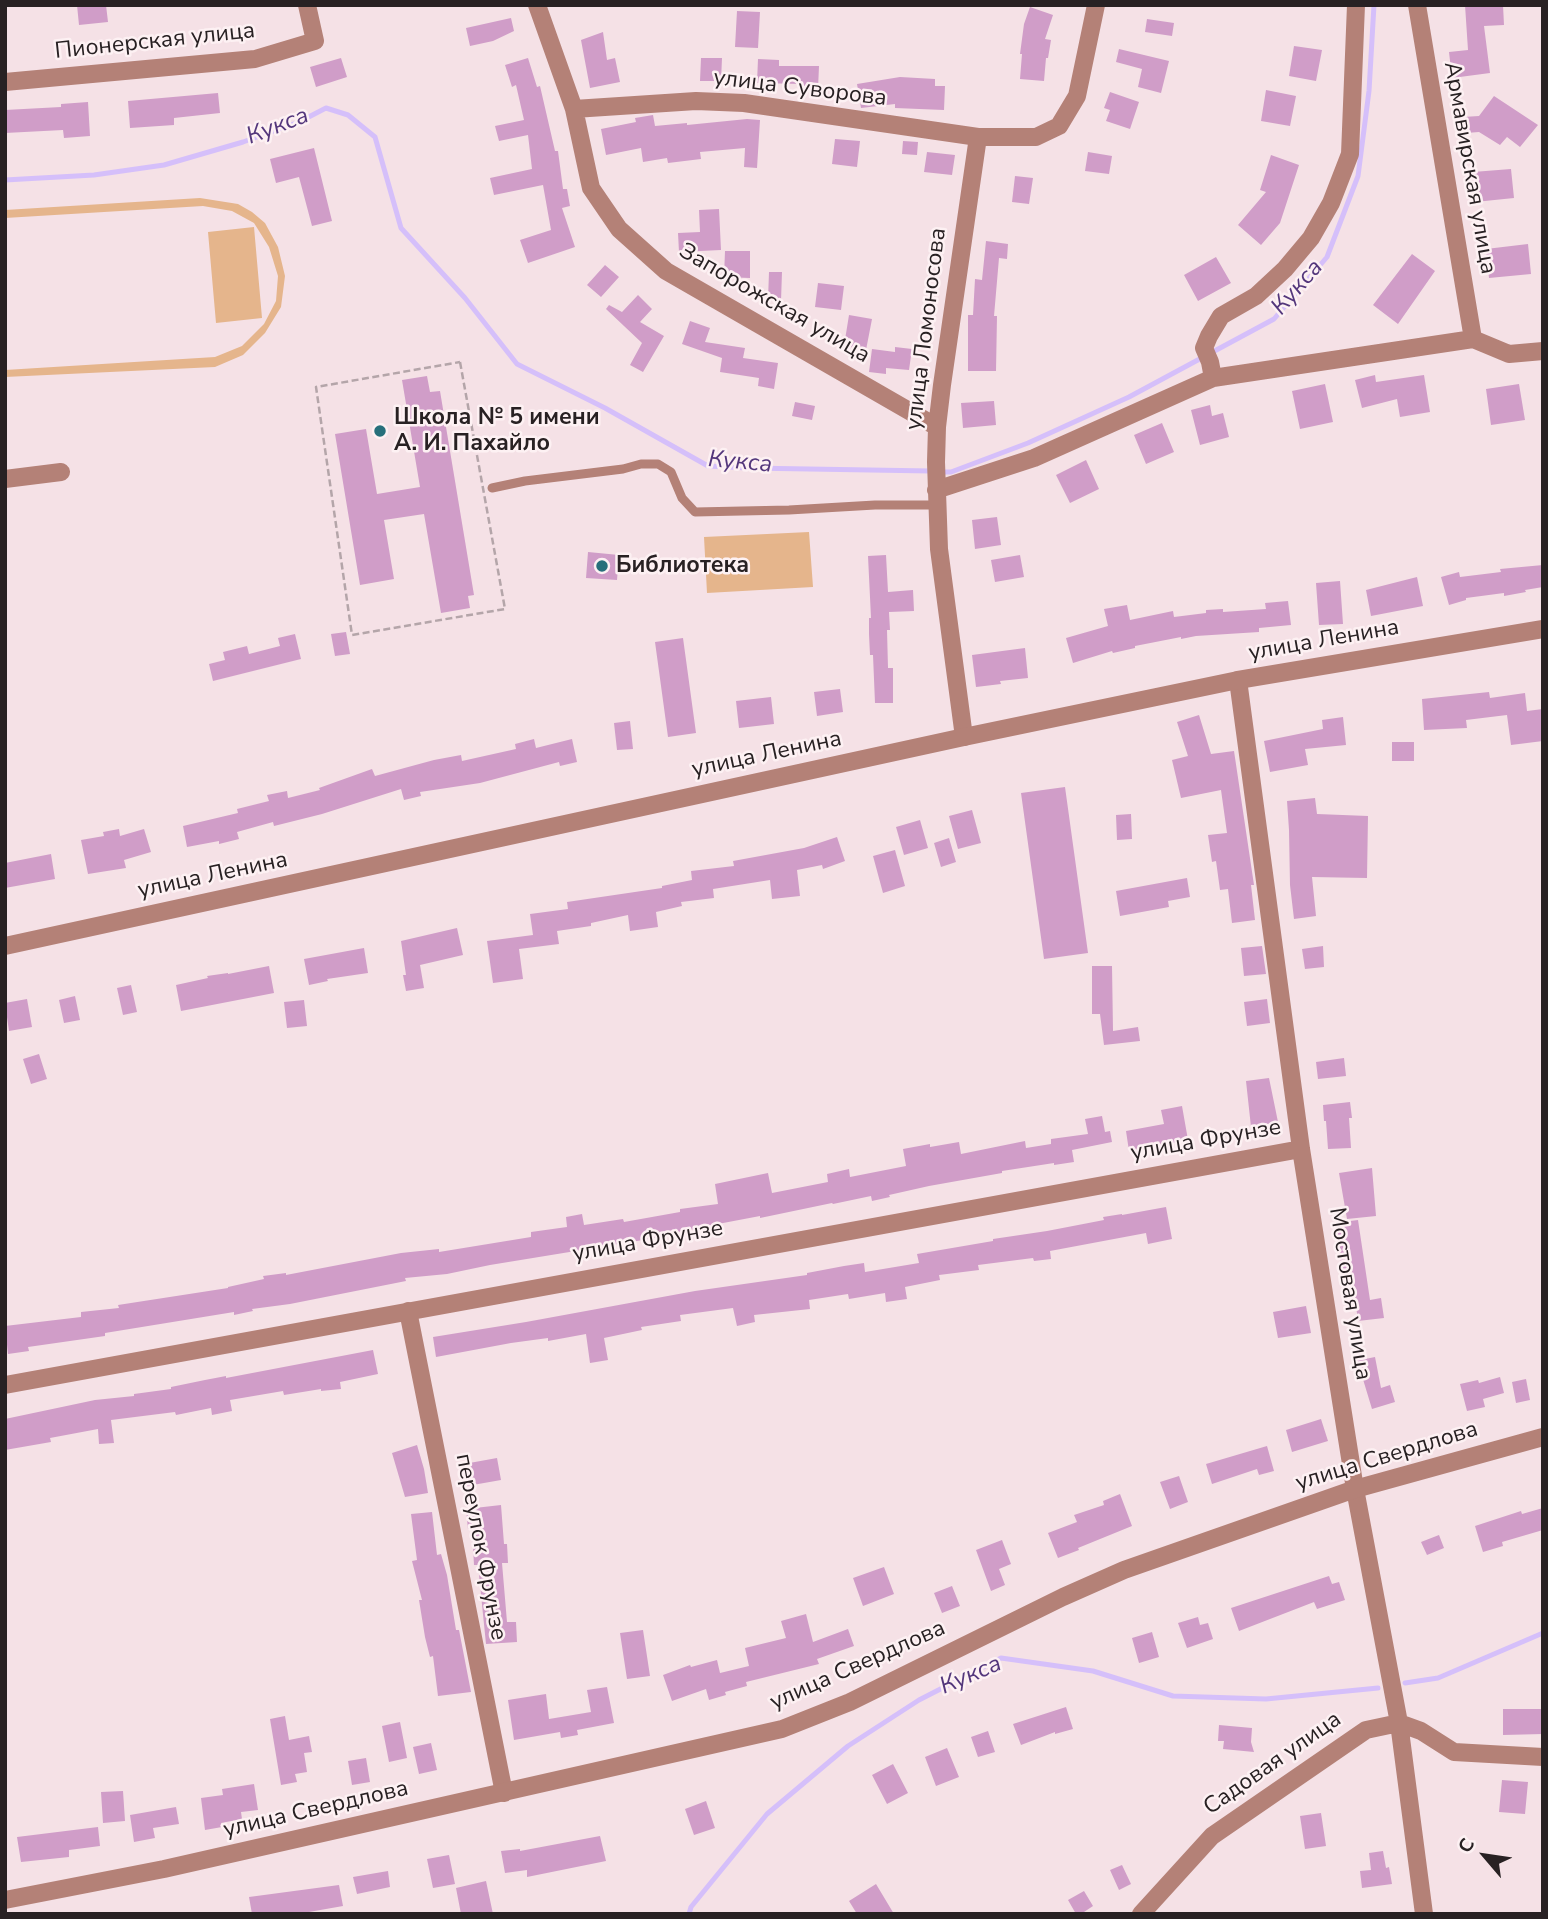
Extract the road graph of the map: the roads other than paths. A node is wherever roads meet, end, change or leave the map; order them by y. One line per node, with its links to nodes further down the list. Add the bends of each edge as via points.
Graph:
1 (307, 5): 6 (street, Пионерская улица, via 315,41 255,59)
2 (537, 5): 7 (street, Запорожская улица)
3 (1096, 5): 8 (street, via 1077,96 1059,126 1036,137)
4 (1356, 5): 11 (street, via 1350,155 1331,203 1294,259 1256,296 1221,316)
5 (1417, 5): 9 (street, Армавирская улица)
6 (5, 82)
7 (574, 109): 8 (street, улица Суворова, via 696,101 744,103); 12 (street, Запорожская улица, via 591,188 619,229 666,271)
8 (978, 137): 12 (street, улица Ломоносова)
9 (1473, 339): 10 (street, via 1508,354); 11 (street)
10 (1543, 351)
11 (1209, 363): 16 (street, via 1034,458)
12 (937, 427): 16 (street, улица Ломоносова)
13 (61, 471): 14 (street)
14 (5, 478)
15 (488, 489): 16 (lane, via 658,464 671,472 682,498 695,512 875,505)
16 (936, 492): 19 (street, улица Ломоносова)
17 (1543, 629): 18 (street, улица Ленина)
18 (1238, 680): 19 (street, улица Ленина); 21 (street, Мостовая улица)
19 (964, 737): 20 (street, улица Ленина)
20 (5, 946)
21 (1301, 1149): 22 (street, улица Фрунзе); 25 (street, Мостовая улица)
22 (408, 1311): 23 (street, улица Фрунзе); 28 (street, переулок Фрунзе)
23 (5, 1385)
24 (1543, 1437): 25 (street, улица Свердлова)
25 (1355, 1489): 26 (street, Мостовая улица); 28 (street, улица Свердлова, via 1124,1570 850,1702 782,1728)
26 (1399, 1723): 27 (street, via 1454,1752); 30 (street, Садовая улица, via 1366,1730 1212,1836); 31 (street, Мостовая улица)
27 (1543, 1756)
28 (504, 1793): 29 (street, улица Свердлова, via 164,1870)
29 (5, 1900)
30 (1141, 1914)
31 (1424, 1914)

